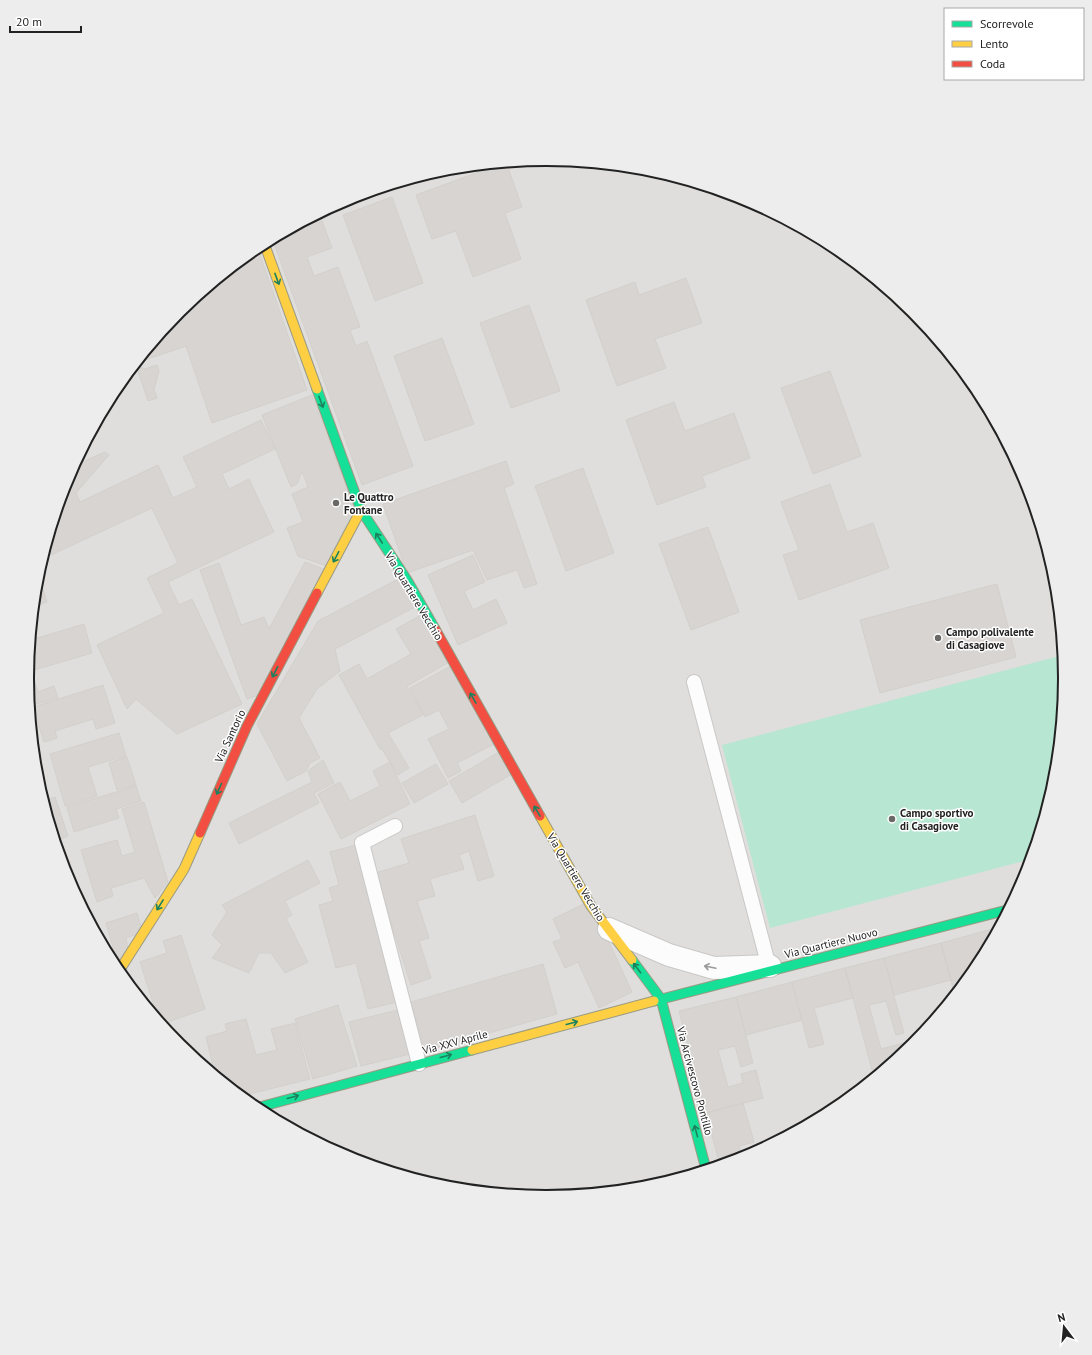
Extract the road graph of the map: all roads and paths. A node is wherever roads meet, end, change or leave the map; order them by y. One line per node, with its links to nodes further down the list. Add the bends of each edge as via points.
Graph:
1 (266, 249): 2 (street, Via Quartiere Vecchio, one-way to 2)
2 (361, 510): 6 (street, Via Quartiere Vecchio, one-way to 2, via 591,906 407,580); 7 (street, Via Santorio, one-way to 7, via 247,726 184,868)
3 (694, 682): 8 (lane)
4 (395, 826): 11 (lane, via 362,843)
5 (1001, 912): 9 (street, Via Quartiere Nuovo)
6 (609, 929): 8 (street, Via Quartiere Vecchio, one-way to 6, via 714,968 669,955); 10 (street, Via Quartiere Vecchio, one-way to 6)
7 (123, 965)
8 (769, 966): 9 (street, Via Quartiere Vecchio)
9 (791, 966): 10 (street, Via Quartiere Nuovo)
10 (661, 999): 11 (street, Via XXV Aprile, one-way to 10); 13 (street, Via Arcivescovo Pontillo, one-way to 10)
11 (419, 1064): 12 (street, Via XXV Aprile, one-way to 11)
12 (266, 1105)
13 (705, 1164)

